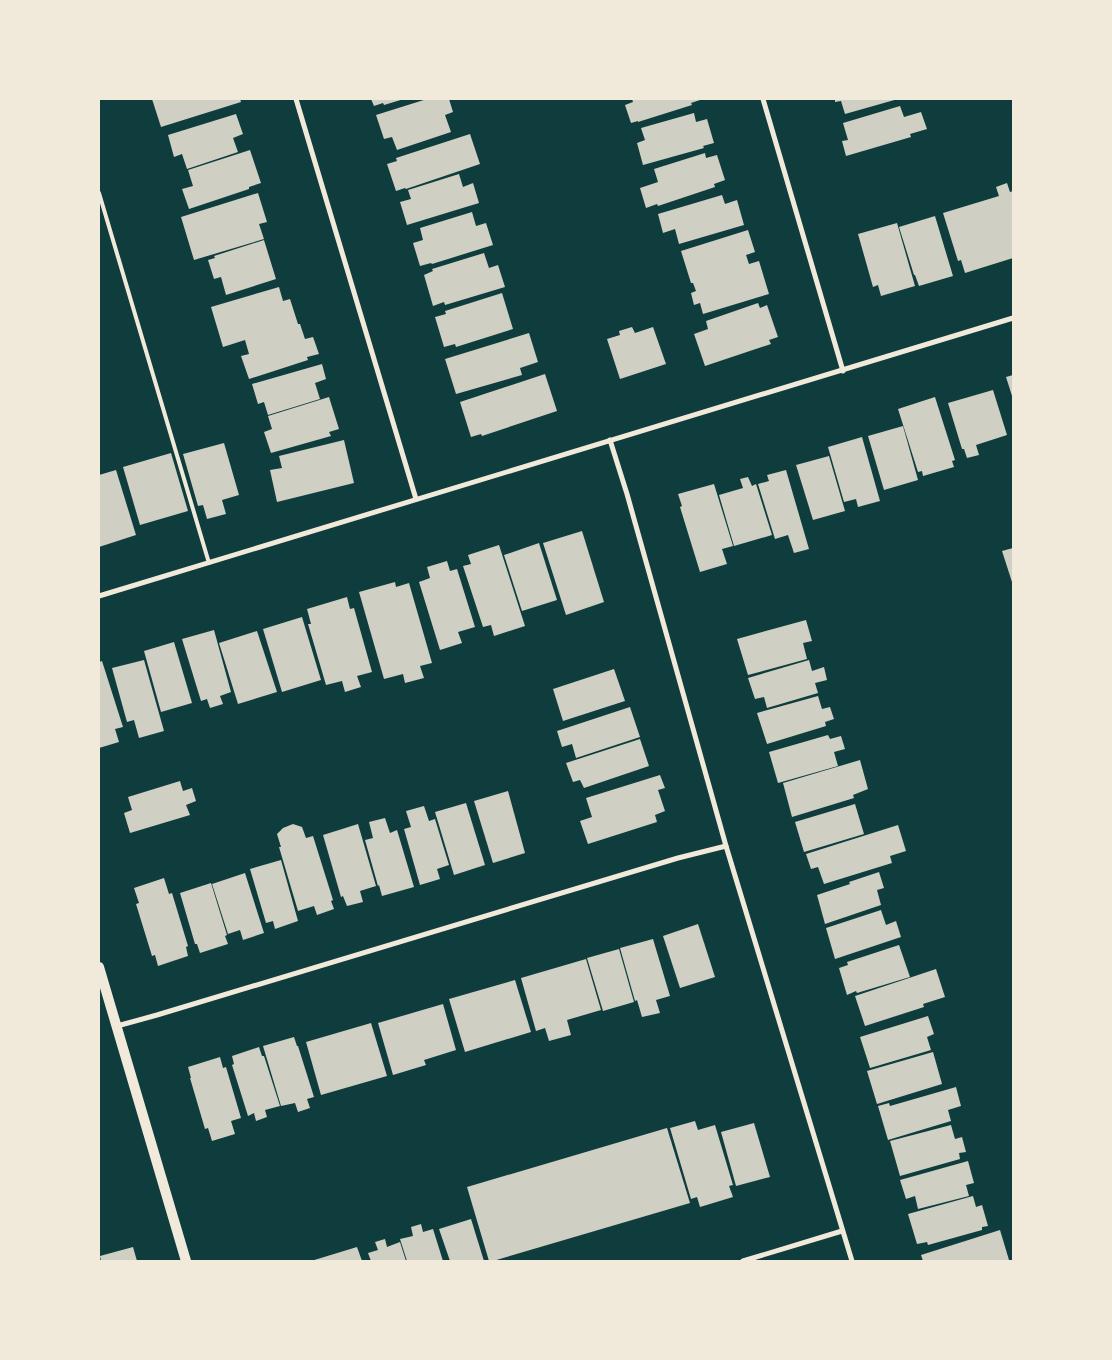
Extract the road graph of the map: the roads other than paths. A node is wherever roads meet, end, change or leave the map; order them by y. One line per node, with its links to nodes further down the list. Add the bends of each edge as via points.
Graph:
1 (296, 99): 7 (street)
2 (763, 99): 5 (street)
3 (99, 193): 8 (lane)
4 (1013, 318): 5 (street)
5 (843, 370): 6 (street)
6 (610, 440): 7 (street); 10 (street)
7 (416, 499): 8 (street)
8 (208, 562): 9 (street)
9 (99, 596)
10 (726, 846): 12 (street); 13 (street)
11 (99, 967): 12 (main road)
12 (116, 1026): 14 (main road)
13 (842, 1231): 15 (street); 16 (street)
14 (186, 1261)
15 (743, 1261)
16 (852, 1261)

